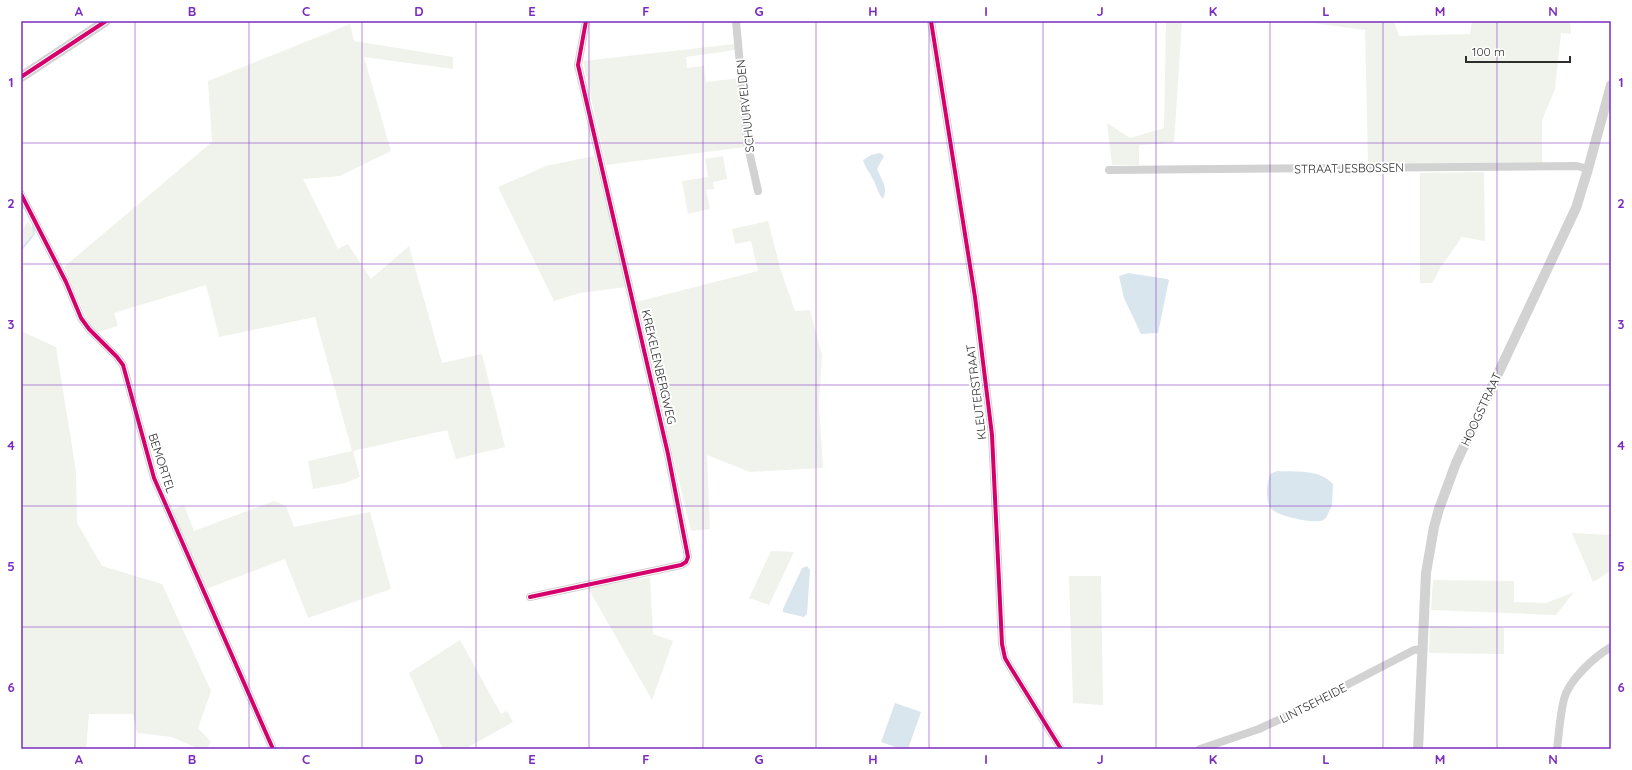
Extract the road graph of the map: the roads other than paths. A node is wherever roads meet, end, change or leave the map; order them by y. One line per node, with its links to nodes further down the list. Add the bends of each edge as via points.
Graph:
1 (106, 21): 5 (street)
2 (586, 21): 11 (street, KREKELENBERGWEG, via 578,65 668,454 688,557 681,565)
3 (736, 21): 9 (street, SCHUURVELDEN, via 747,142)
4 (931, 21): 15 (street, KLEUTERSTRAAT, via 973,289 992,435 1002,644 1005,658)
5 (21, 77)
6 (1611, 85): 7 (street, HOOGSTRAAT)
7 (1588, 169): 8 (street, STRAATJESBOSSEN, via 1578,166); 13 (street, HOOGSTRAAT, via 1576,208 1560,245 1508,351 1447,486 1434,527 1428,559)
8 (1109, 170)
9 (758, 191)
10 (21, 194): 14 (street, BEMORTEL, via 66,282 81,318 123,365 154,478)
11 (530, 597)
12 (1611, 647): 18 (street, via 1579,673 1566,693)
13 (1422, 649): 16 (street, LINTSEHEIDE, via 1414,650 1266,726); 17 (street, HOOGSTRAAT)
14 (273, 749)
15 (1061, 749)
16 (1200, 749)
17 (1418, 749)
18 (1557, 749)

